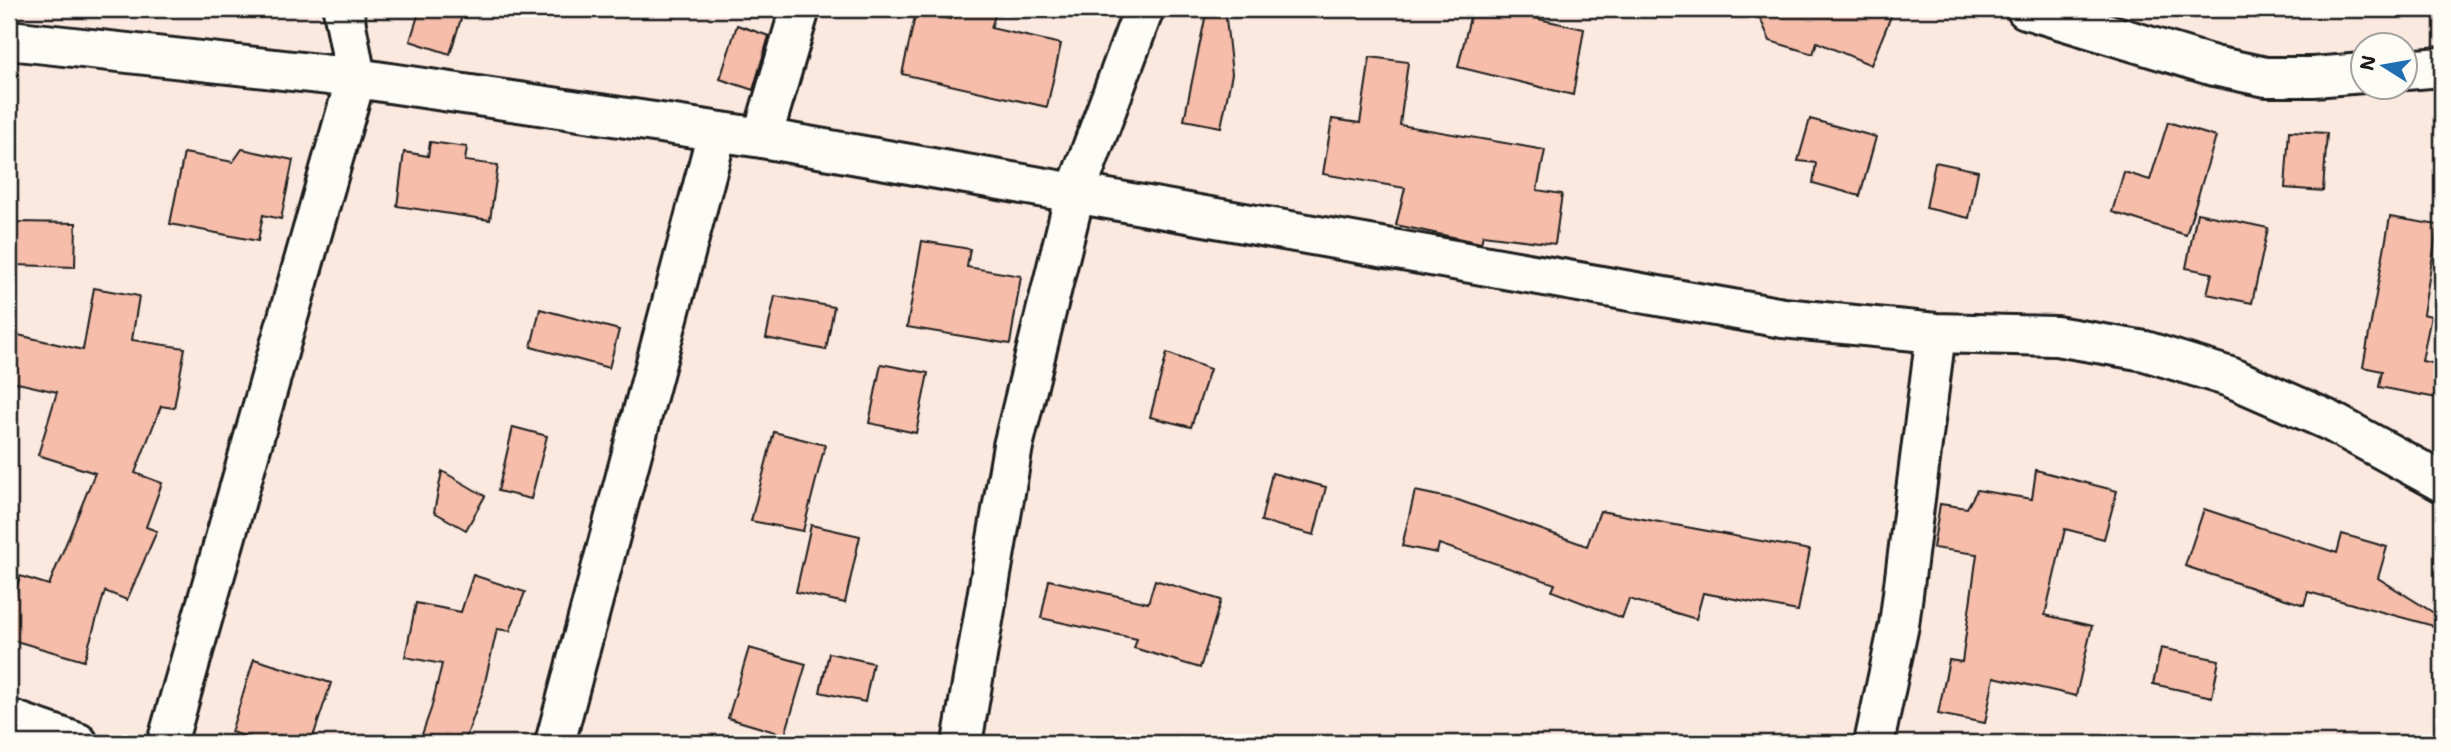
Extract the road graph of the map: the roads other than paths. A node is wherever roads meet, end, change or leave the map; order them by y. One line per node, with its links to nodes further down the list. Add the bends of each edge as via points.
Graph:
1 (343, 9): 10 (street)
2 (800, 9): 12 (street)
3 (1144, 9): 13 (street)
4 (2026, 9): 5 (street)
5 (2100, 20): 9 (street, via 2214,66 2266,77)
6 (9, 40): 10 (street)
7 (2442, 67): 8 (street)
8 (2420, 69)
9 (2350, 74)
10 (356, 78): 11 (street); 18 (street)
11 (718, 134): 12 (street); 19 (street)
12 (762, 138): 13 (street)
13 (1075, 194): 14 (street, via 1783,318); 20 (street, via 1013,446)
14 (1936, 332): 15 (street, via 2056,337 2145,351 2230,377 2330,421); 21 (street, via 1899,625)
15 (2442, 482)
16 (9, 719): 17 (street)
17 (78, 743)
18 (167, 743)
19 (555, 743)
20 (962, 743)
21 (1874, 743)

